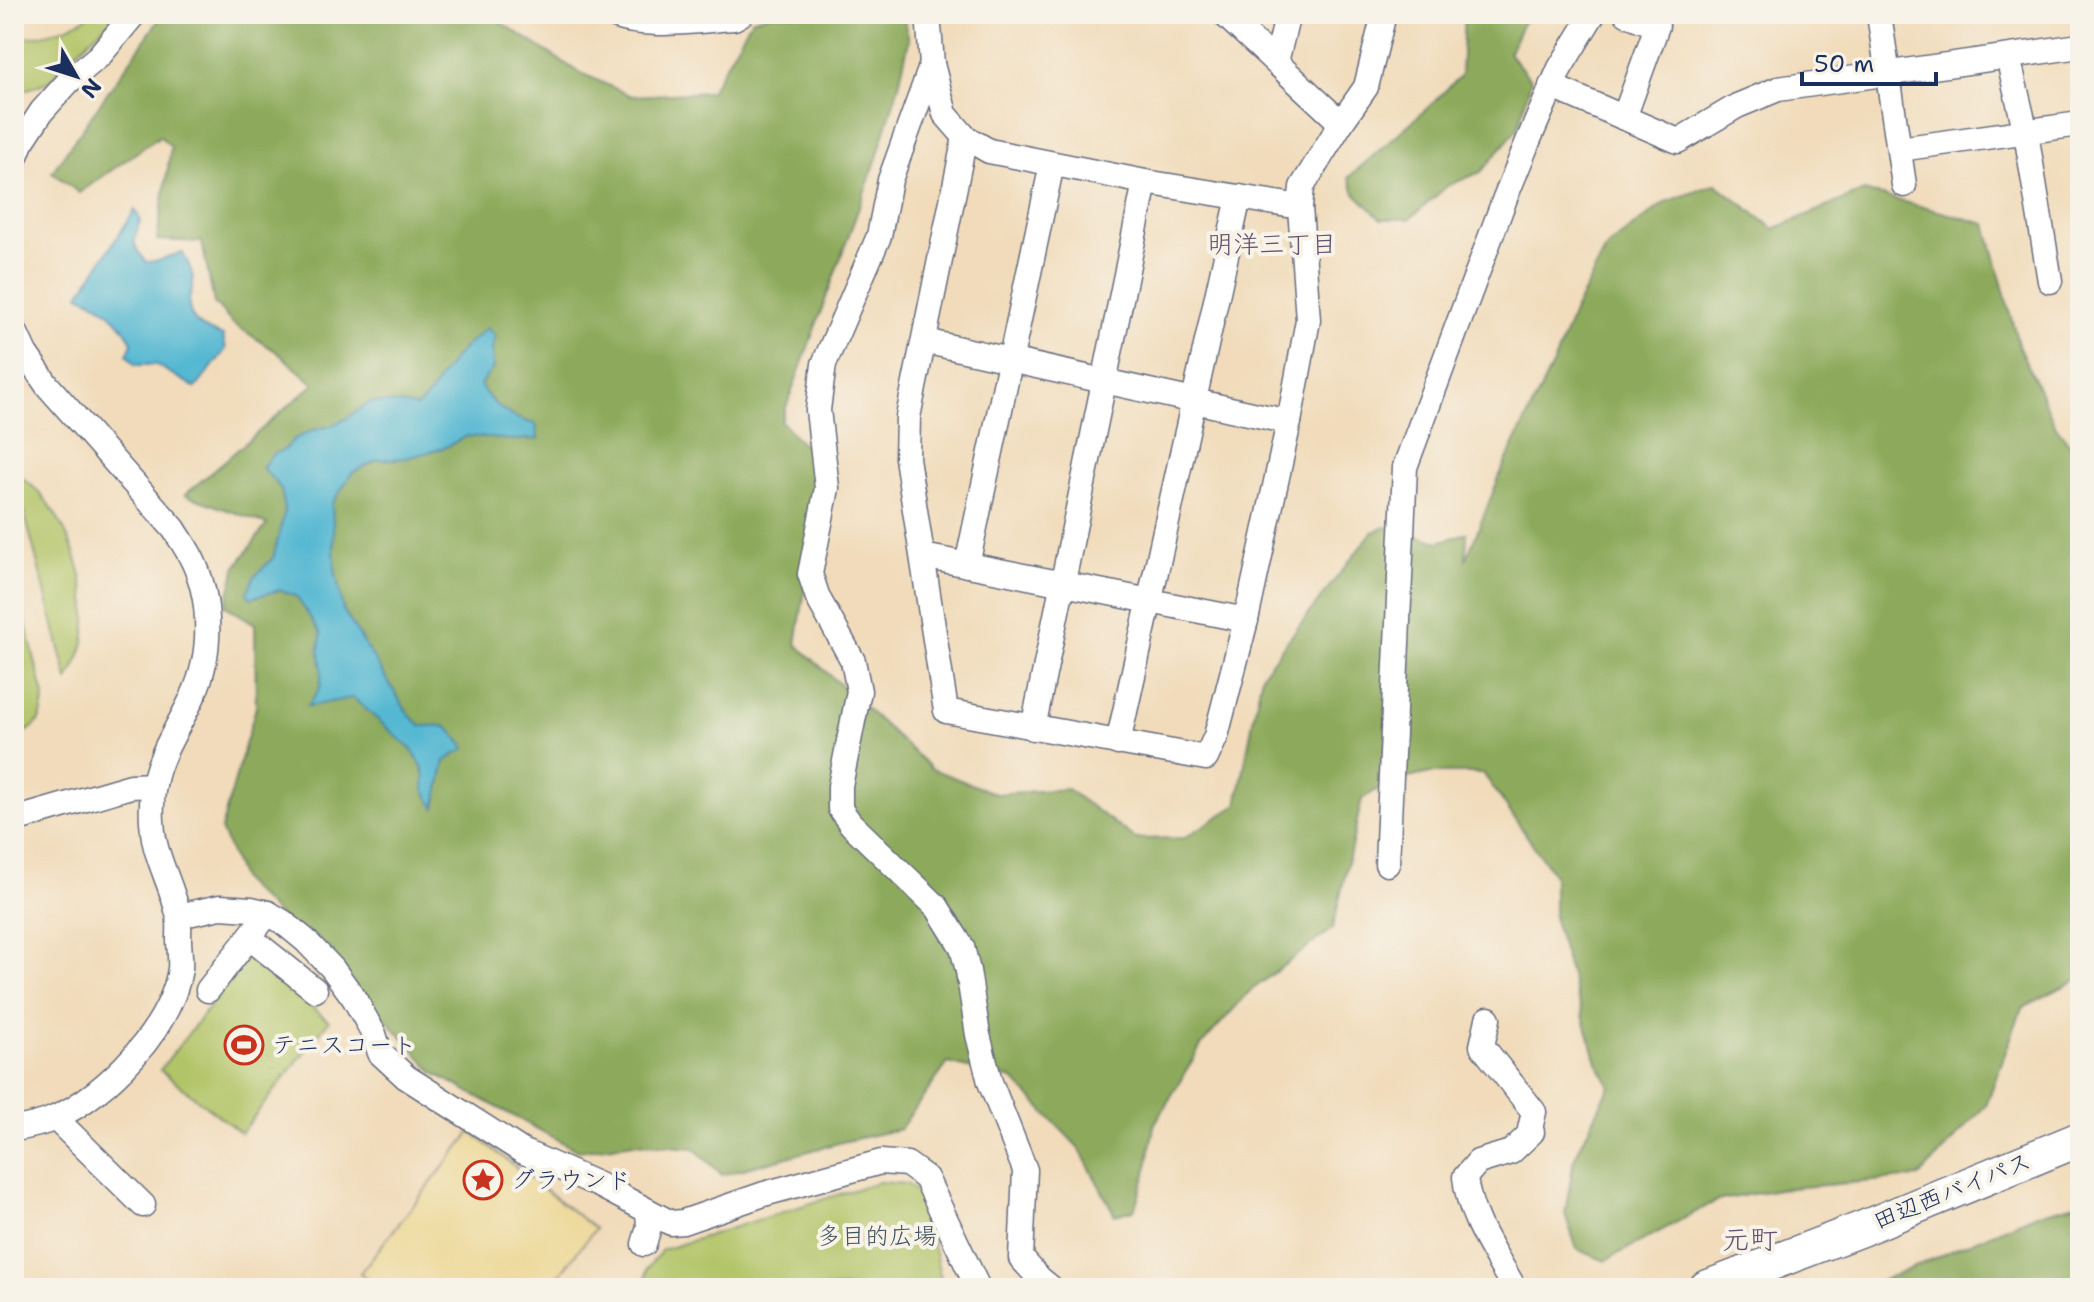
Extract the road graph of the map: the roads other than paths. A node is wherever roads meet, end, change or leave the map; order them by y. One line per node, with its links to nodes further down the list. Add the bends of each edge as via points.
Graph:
1 (134, 14): 22 (street, via 42,111)
2 (611, 14): 3 (street, via 659,23)
3 (741, 14)
4 (928, 14): 14 (street)
5 (1224, 14): 13 (street)
6 (1288, 14): 13 (street)
7 (1384, 14): 18 (street, via 1366,87)
8 (1593, 14): 16 (street)
9 (1627, 14): 17 (street, via 1657,26)
10 (1879, 14): 15 (street)
11 (2080, 46): 12 (street)
12 (2008, 57): 15 (street); 20 (street)
13 (1276, 62): 18 (street)
14 (932, 64): 21 (street, via 945,114); 57 (street, via 890,180 879,236 824,364 818,410 827,488 810,574 853,661 859,691 840,809 937,907 962,947 990,1082 1025,1170 1021,1258)
15 (1888, 74): 17 (street, via 1778,89 1678,141); 23 (street)
16 (1551, 86): 17 (street); 45 (street, via 1405,467)
17 (1624, 118)
18 (1341, 123): 28 (street, via 1302,187)
19 (2080, 124): 20 (street)
20 (2026, 133): 23 (street); 29 (street)
21 (965, 137): 24 (street, via 989,151); 31 (street)
22 (16, 148)
23 (1899, 149): 26 (street)
24 (1052, 164): 25 (street); 32 (street)
25 (1145, 182): 27 (street); 33 (street)
26 (1904, 185)
27 (1239, 197): 28 (street); 34 (street)
28 (1300, 207): 35 (street, via 1308,320)
29 (2050, 281)
30 (14, 329): 43 (street, via 47,385 174,529 200,579 206,606 204,664)
31 (924, 341): 32 (street); 36 (street, via 908,417 907,458)
32 (1011, 360): 33 (street); 37 (street)
33 (1104, 381): 34 (street); 38 (street)
34 (1194, 401): 35 (street); 39 (street)
35 (1289, 422): 40 (street)
36 (923, 556): 37 (street); 41 (street, via 946,711)
37 (967, 565): 38 (street)
38 (1062, 584): 39 (street); 41 (street)
39 (1150, 601): 40 (street); 42 (street)
40 (1246, 620): 42 (street, via 1206,758)
41 (1033, 728): 42 (street)
42 (1118, 743)
43 (154, 785): 44 (street, via 131,786); 47 (street, via 157,854)
44 (14, 820)
45 (1387, 864)
46 (268, 913): 47 (street, via 220,907); 48 (street); 58 (street, via 332,968 354,998 380,1053 406,1077 522,1151 671,1223 881,1162 907,1164 926,1178)
47 (179, 916): 52 (street, via 180,969 151,1036 119,1072)
48 (250, 938): 49 (street); 50 (street)
49 (208, 990)
50 (315, 990)
51 (1488, 1019): 59 (street, via 1482,1046 1534,1112 1532,1132 1511,1152 1478,1162 1465,1177 1475,1218)
52 (55, 1118): 53 (street); 55 (street)
53 (14, 1129)
54 (2080, 1139): 56 (highway, 田辺西バイパス)
55 (143, 1205)
56 (1824, 1243): 60 (highway, 田辺西バイパス); 61 (highway, 田辺西バイパス)
57 (1042, 1285)
58 (978, 1288)
59 (1514, 1288)
60 (1706, 1288)
61 (1724, 1288)

